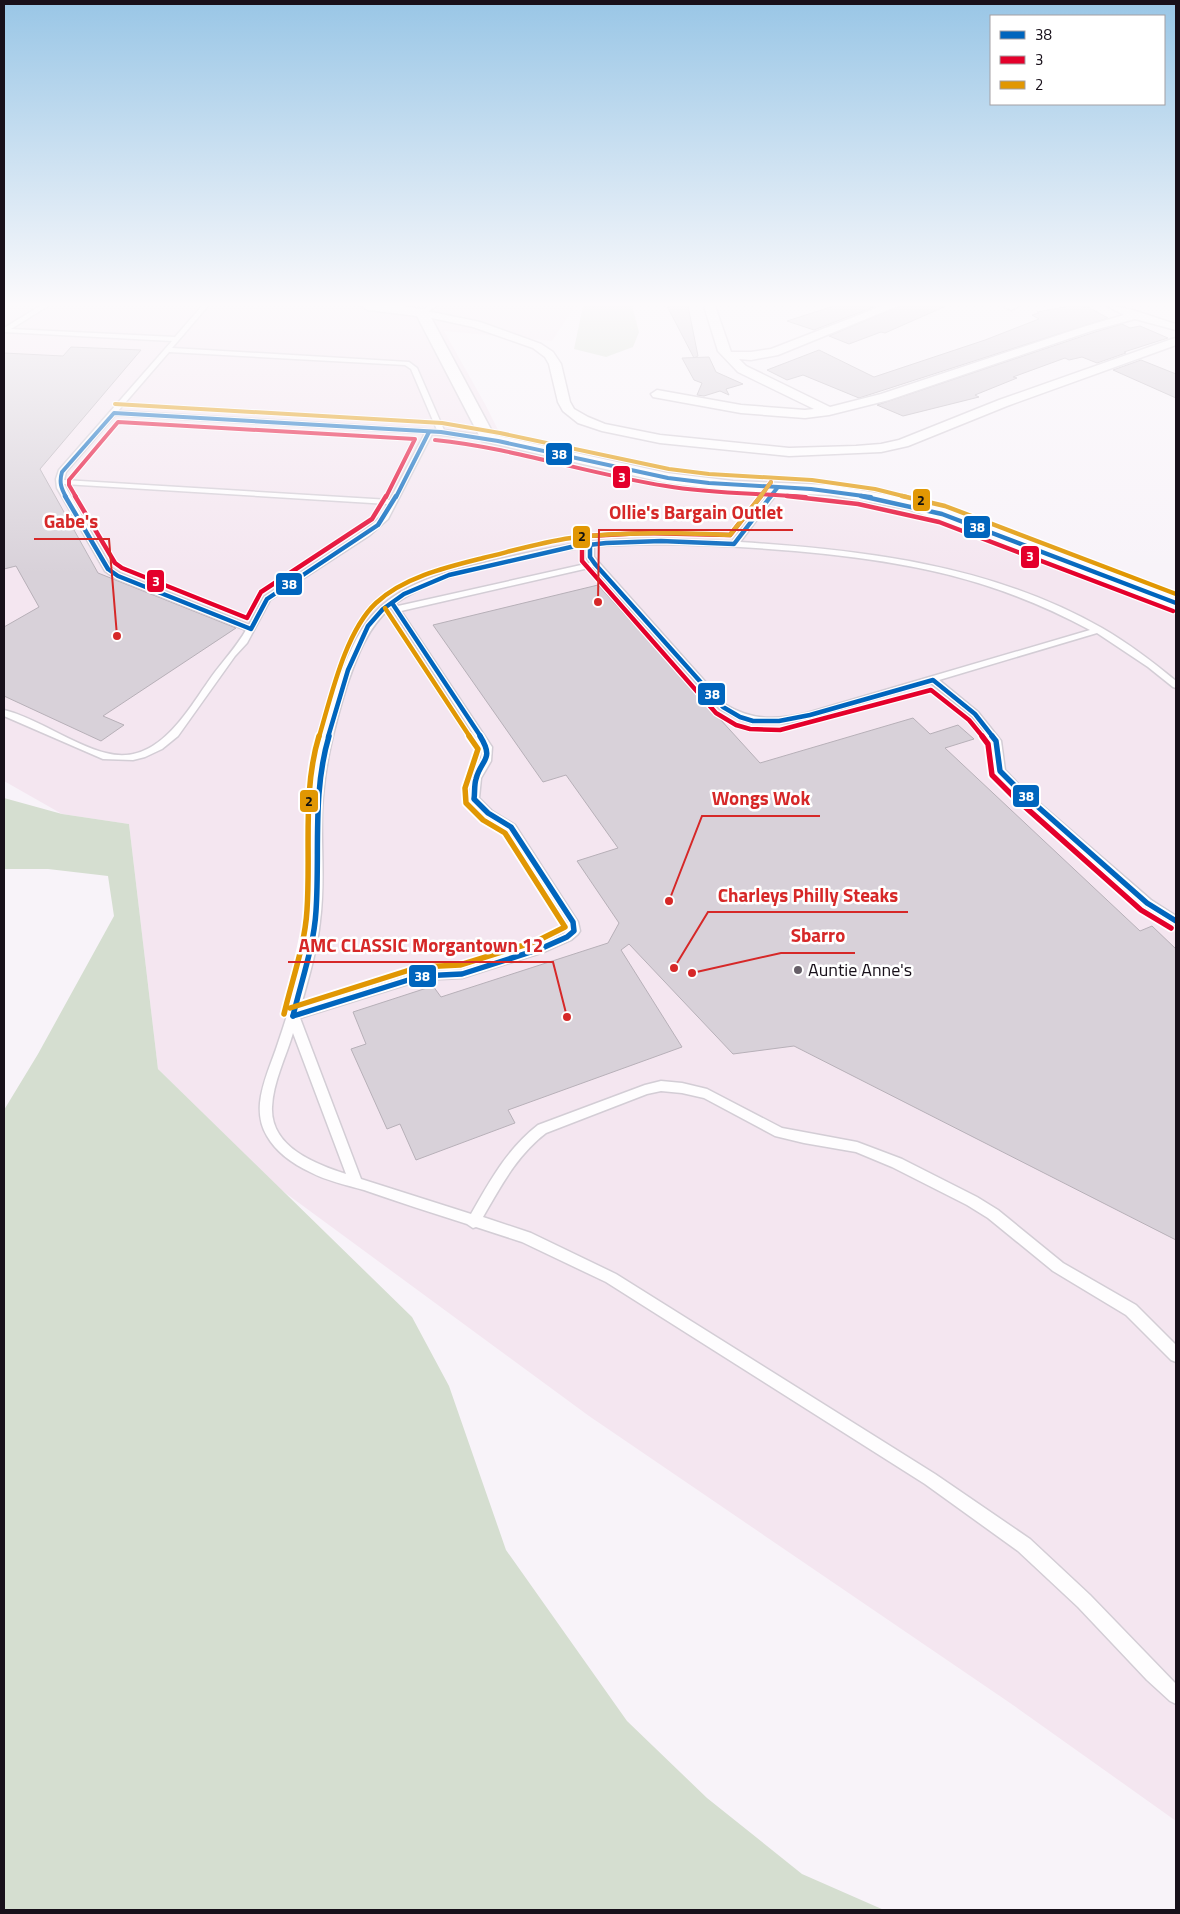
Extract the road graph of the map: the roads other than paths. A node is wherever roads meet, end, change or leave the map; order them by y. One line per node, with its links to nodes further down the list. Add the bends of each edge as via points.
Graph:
1 (129, 395): 10 (lane)
2 (426, 395): 12 (lane)
3 (468, 395): 13 (street)
4 (562, 395): 8 (street, via 569,411 602,427 660,439 789,452 856,450 903,443)
5 (665, 395): 9 (street, via 741,409 805,414)
6 (795, 395): 9 (street)
7 (890, 395): 9 (street)
8 (1025, 395)
9 (829, 411)
10 (114, 413): 11 (lane); 14 (lane, via 62,472)
11 (429, 432): 12 (lane); 16 (lane)
12 (441, 432): 13 (lane)
13 (488, 438): 15 (street, via 667,478)
14 (60, 482): 16 (lane); 22 (lane, via 108,568 118,576)
15 (778, 487): 17 (lane); 20 (street, via 830,490 911,504)
16 (393, 502): 22 (lane, via 378,525 267,599)
17 (734, 544): 18 (lane, via 661,541); 23 (lane, via 915,563 989,583)
18 (590, 545): 19 (lane, via 590,557); 21 (lane, via 535,554 449,575 404,594)
19 (595, 564): 21 (lane); 24 (lane, via 723,707 740,717 766,722 792,720)
20 (1176, 603)
21 (394, 606): 28 (lane, via 368,626 360,641 322,758 318,794 316,912); 28 (lane, via 487,747 486,760 476,778 474,799 488,813 511,827 573,922 574,932 559,942 462,974 421,976)
22 (251, 629): 26 (lane, via 175,734 147,754 118,759 103,756)
23 (1099, 630): 24 (lane); 25 (lane, via 1144,658)
24 (934, 680): 27 (lane, via 975,714 987,729 996,741 1000,771 1020,791 1147,903)
25 (1176, 685)
26 (4, 713)
27 (1176, 921)
28 (293, 1016): 29 (lane); 29 (lane, via 269,1094 266,1114 271,1132 295,1159)
29 (356, 1183): 30 (lane)
30 (473, 1222): 31 (lane, via 518,1150 542,1129 645,1090 661,1086 682,1088 707,1094 779,1132 857,1147 898,1163 972,1201 1058,1267 1131,1310); 32 (lane, via 526,1237 611,1278 937,1484 1024,1545)
31 (1176, 1355)
32 (1176, 1695)

